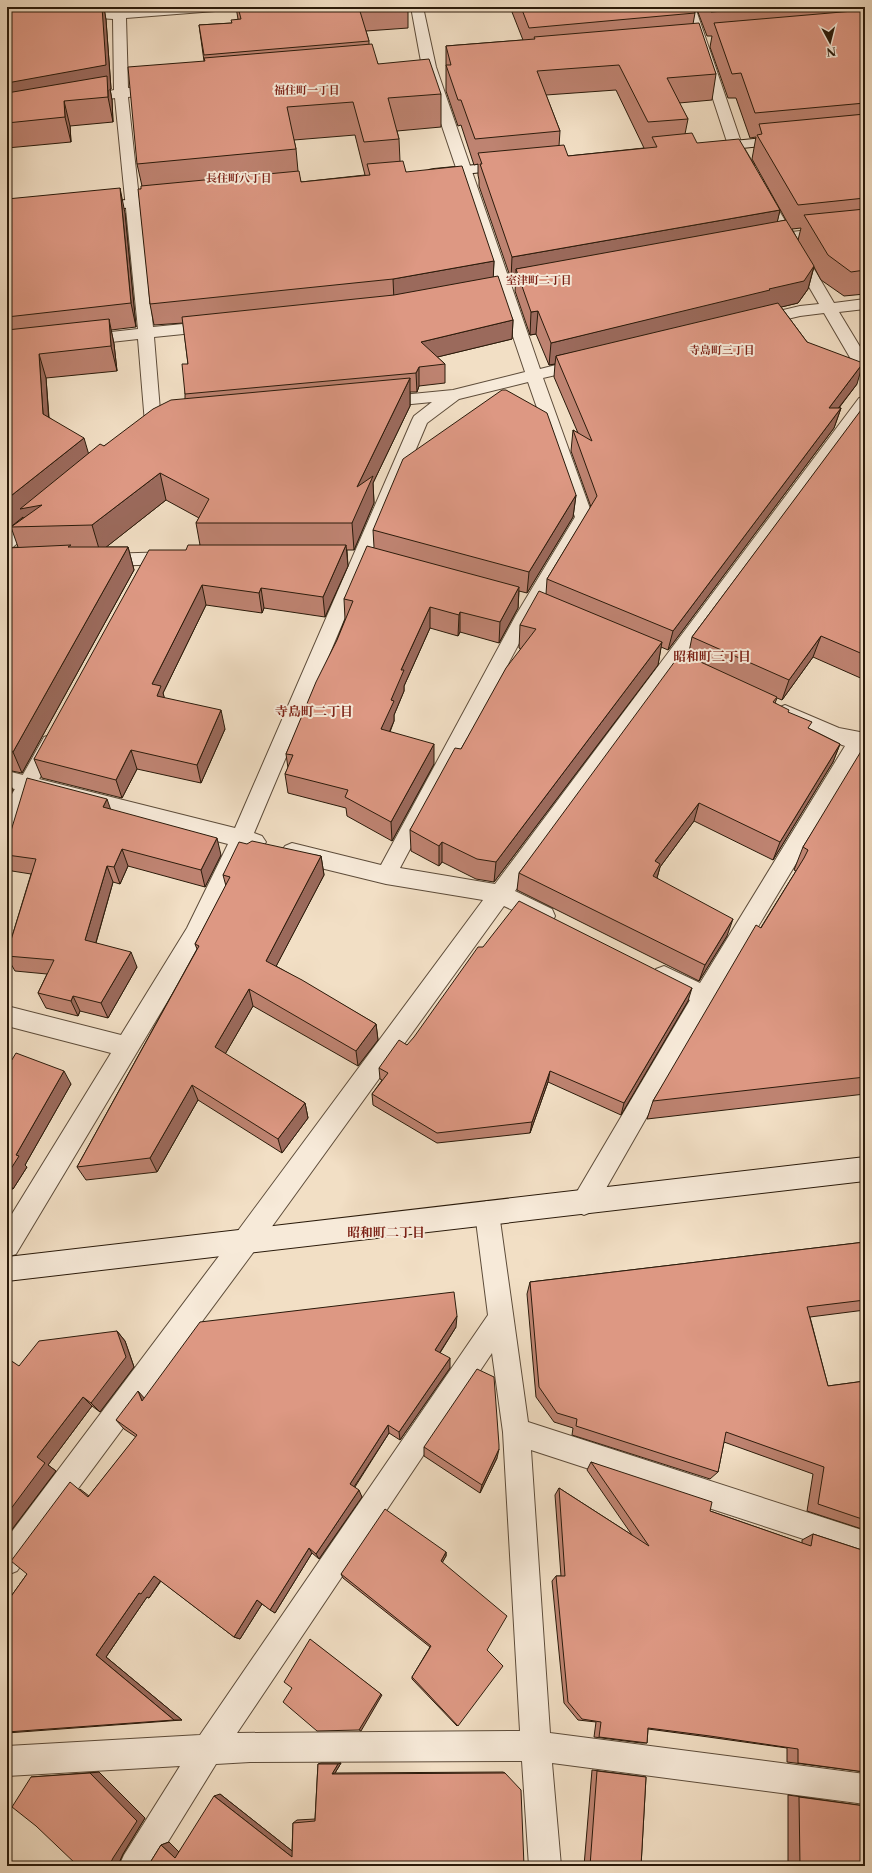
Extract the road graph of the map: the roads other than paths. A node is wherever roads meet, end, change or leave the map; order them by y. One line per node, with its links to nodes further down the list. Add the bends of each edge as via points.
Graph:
1 (215, 7): 4 (street)
2 (417, 7): 9 (street)
3 (690, 7): 6 (street)
4 (120, 11): 5 (street); 12 (street)
5 (89, 15)
6 (707, 42): 7 (street); 15 (street)
7 (685, 44)
8 (444, 66): 9 (street)
9 (429, 67): 10 (street); 18 (street)
10 (413, 68)
11 (176, 89): 12 (street)
12 (121, 94): 13 (street); 21 (street)
13 (68, 103)
14 (801, 138): 15 (street)
15 (735, 145): 16 (street); 24 (street)
16 (696, 148)
17 (518, 165): 18 (street)
18 (464, 170): 19 (street); 34 (street)
19 (417, 175)
20 (180, 199): 21 (street)
21 (132, 203): 22 (street); 30 (street)
22 (78, 209)
23 (865, 227): 24 (street)
24 (786, 236): 25 (street); 27 (street)
25 (749, 243)
26 (865, 304): 27 (street)
27 (829, 308): 29 (street, via 800,311); 33 (street)
28 (231, 324): 30 (street)
29 (747, 324)
30 (146, 333): 31 (street); 38 (street)
31 (69, 342)
32 (602, 359): 34 (street)
33 (865, 369)
34 (534, 376): 35 (street); 50 (street, via 584,517 532,603)
35 (453, 395): 37 (street); 49 (street, via 420,420)
36 (865, 402): 51 (street)
37 (364, 403)
38 (154, 426)
39 (50, 507): 40 (street)
40 (7, 542)
41 (190, 558): 42 (street, via 147,565)
42 (83, 560)
43 (771, 706): 45 (street, via 827,731)
44 (57, 731): 47 (lane)
45 (861, 741): 54 (street)
46 (7, 779): 47 (street)
47 (27, 784): 48 (lane); 49 (street)
48 (7, 821)
49 (241, 839): 50 (street); 56 (street, via 195,935)
50 (386, 874): 51 (street)
51 (500, 894): 52 (street); 60 (street)
52 (563, 926)
53 (648, 968): 54 (street)
54 (704, 996): 58 (street)
55 (7, 1016): 56 (street)
56 (126, 1047): 61 (street)
57 (865, 1169): 58 (street)
58 (584, 1202): 59 (street)
59 (487, 1213): 60 (street); 63 (street)
60 (246, 1241): 62 (street); 66 (street)
61 (7, 1245)
62 (7, 1269)
63 (500, 1319): 64 (street); 68 (street)
64 (516, 1432): 65 (street); 67 (street)
65 (865, 1545)
66 (7, 1561)
67 (536, 1746): 68 (street, via 250,1746); 70 (street); 72 (street)
68 (208, 1749): 69 (street); 71 (street)
69 (7, 1761)
70 (865, 1789)
71 (135, 1866)
72 (545, 1866)

